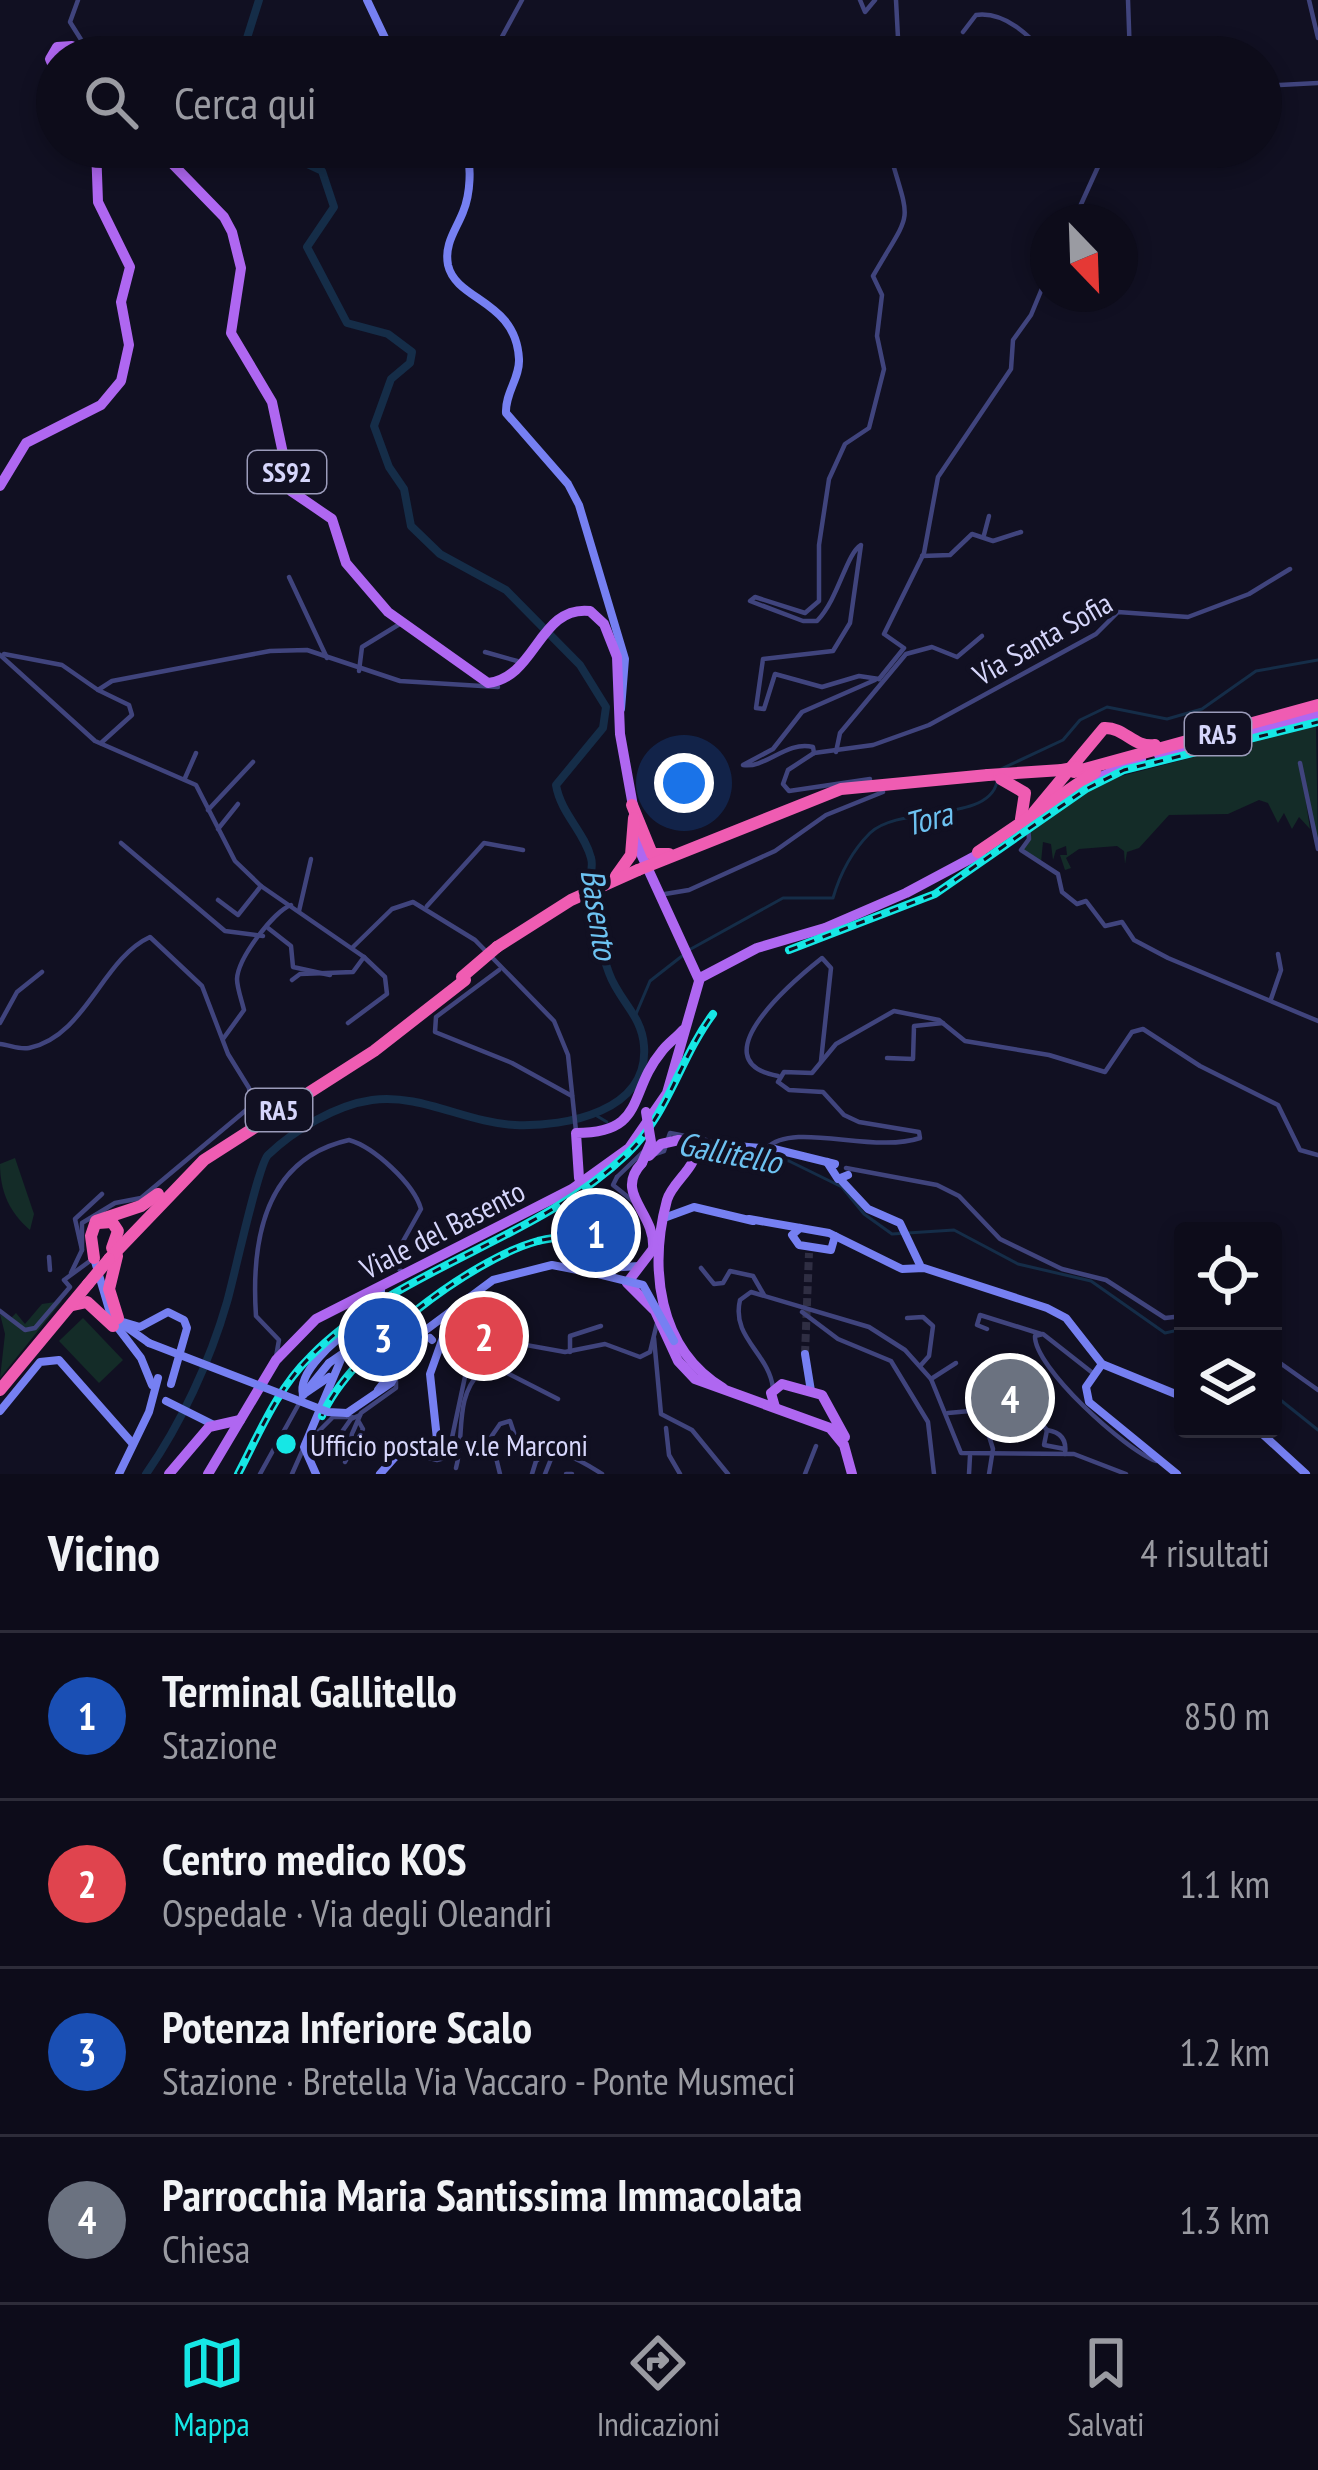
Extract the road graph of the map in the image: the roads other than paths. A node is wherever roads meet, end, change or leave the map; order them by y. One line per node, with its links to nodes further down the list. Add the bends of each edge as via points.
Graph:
1 (78, 0): 10 (street, via 70,22)
2 (367, 0): 11 (street)
3 (522, 0): 12 (street)
4 (860, 0): 5 (street, via 865,12)
5 (875, 0)
6 (896, 0): 13 (street)
7 (1128, 0): 15 (street)
8 (1309, 0): 16 (street)
9 (963, 32): 14 (street, via 976,15 988,14)
10 (79, 36)
11 (384, 36)
12 (502, 36)
13 (898, 36)
14 (1027, 36)
15 (1129, 36)
16 (1318, 38)
17 (1318, 83): 18 (street)
18 (1282, 85)
19 (97, 168): 26 (main road, via 98,202 130,267 121,302 126,370 100,405 26,442)
20 (177, 168): 33 (main road, SS92, via 232,232 241,268 231,333 276,412 291,491 332,519 346,563)
21 (467, 168): 46 (street, via 448,266 507,322 520,364 507,394 508,419 579,505 625,658)
22 (894, 168): 42 (street, via 906,209 901,236 872,276 882,295 877,336 884,370 868,428 845,444 829,479 819,602 805,614 750,601 817,621 861,545 850,623 833,651 766,656 756,708 764,709 775,674 822,687)
23 (1097, 168): 24 (street)
24 (1081, 204)
25 (1032, 312): 30 (street, via 1013,340 1010,371 938,477)
26 (0, 486)
27 (989, 516): 29 (street)
28 (1021, 532): 29 (street, via 993,541)
29 (984, 535): 30 (street, via 970,535 946,556)
30 (922, 556): 39 (street, via 884,634 904,645)
31 (1290, 569): 51 (street, Via Santa Sofia, via 1188,617 1118,612 1096,634 929,725)
32 (290, 577): 38 (street)
33 (403, 622): 40 (main road, SS92, via 483,682 501,681); 41 (street, via 362,647)
34 (982, 637): 37 (street, via 957,657 932,647)
35 (484, 652): 40 (street)
36 (0, 653): 44 (street, via 62,664); 50 (street)
37 (906, 654): 39 (street); 51 (street, via 840,733)
38 (327, 658): 41 (street); 44 (street, via 269,651)
39 (895, 659): 42 (street)
40 (521, 665): 46 (main road, via 554,622 579,610 601,618 617,657)
41 (359, 671): 43 (street, via 400,682)
42 (879, 679): 53 (street, Via Santa Sofia, via 802,712 773,749 743,765 801,744)
43 (498, 687)
44 (98, 690): 50 (street, via 129,705 132,715)
45 (1318, 702): 49 (highway, RA5); 55 (highway, RA5)
46 (620, 710): 65 (main road)
47 (1318, 715): 66 (main road, via 1121,766)
48 (1117, 729): 49 (highway, via 1146,746); 56 (highway, via 1121,751); 66 (highway, via 1096,735)
49 (1192, 736): 56 (highway, RA5)
50 (101, 743): 60 (street)
51 (836, 752): 53 (street, Via Santa Sofia)
52 (196, 753): 60 (street)
53 (814, 753): 61 (street, via 788,770 788,790)
54 (254, 762): 64 (street)
55 (1118, 762): 58 (highway, RA5); 66 (highway)
56 (1098, 763): 58 (highway, RA5)
57 (1300, 763): 70 (street)
58 (1068, 771): 59 (highway, RA5)
59 (1006, 777): 66 (highway, via 1025,793); 68 (highway, RA5, bridge, via 861,784); 74 (highway, RA5, bridge, via 841,793)
60 (185, 778): 64 (street, via 200,788)
61 (871, 779)
62 (880, 791): 77 (street, via 826,814 776,851)
63 (238, 803): 67 (street)
64 (208, 810): 67 (street)
65 (633, 811): 68 (highway, via 654,856); 76 (highway, via 631,855); 77 (main road)
66 (1027, 822): 72 (highway); 93 (street, via 1022,850 1058,874 1062,892 1086,901 1105,926 1122,922 1134,940 1168,958)
67 (218, 829): 75 (street)
68 (721, 835): 74 (highway, RA5, bridge)
69 (121, 843): 83 (street, via 225,931)
70 (1318, 849)
71 (523, 850): 80 (street, via 484,844)
72 (978, 852): 89 (main road, via 825,928)
73 (311, 859): 81 (street)
74 (639, 872): 76 (highway, RA5)
75 (261, 886): 78 (street, via 238,915); 79 (street)
76 (606, 886): 91 (highway, RA5, bridge)
77 (659, 895): 89 (main road)
78 (218, 900)
79 (291, 905): 81 (street); 82 (street)
80 (427, 906): 84 (street, via 392,909); 87 (street, via 475,940)
81 (299, 910): 84 (street)
82 (268, 928): 83 (street); 90 (street, via 291,946 293,968)
83 (262, 936): 99 (street, via 237,977 244,1010)
84 (352, 947): 86 (street)
85 (1278, 954): 93 (street)
86 (364, 957): 90 (street, via 353,972); 96 (street, via 385,976 387,994)
87 (500, 970): 107 (street, via 560,1030); 107 (street, via 436,1017 435,1032 512,1063)
88 (42, 971): 95 (street, via 21,987)
89 (702, 973): 98 (main road)
90 (331, 976): 92 (street)
91 (464, 978): 118 (highway, RA5); 126 (highway, RA5, via 374,1051 204,1160)
92 (292, 980)
93 (1271, 999): 94 (street)
94 (1318, 1021)
95 (0, 1023)
96 (348, 1023)
97 (943, 1023): 102 (street, via 914,1026 913,1059); 104 (street, via 887,1012); 113 (street, via 965,1041 1105,1072 1132,1032 1143,1029 1278,1105 1300,1150)
98 (686, 1024): 101 (main road); 103 (main road)
99 (222, 1039): 100 (street, via 198,980 148,937 46,1040 30,1048); 130 (street, via 253,1103 141,1198 82,1223)
100 (0, 1044)
101 (668, 1046): 103 (main road); 105 (main road)
102 (887, 1058)
103 (680, 1060): 105 (main road); 108 (main road)
104 (821, 1061): 106 (street, via 812,1072); 106 (street, via 830,962 819,960 753,1025 749,1050 760,1071)
105 (658, 1068): 108 (main road); 109 (main road, via 621,1125)
106 (778, 1076): 112 (street, via 784,1088 824,1092 859,1122 922,1136 878,1147 802,1135)
107 (573, 1101): 109 (street)
108 (648, 1117): 110 (main road, bridge); 114 (main road, bridge, via 651,1142); 116 (main road, bridge, via 635,1141)
109 (576, 1133): 116 (main road)
110 (682, 1143): 111 (street); 111 (street); 114 (main road, bridge, via 661,1144); 117 (street, bridge, via 640,1153); 120 (main road, via 691,1167 668,1196)
111 (738, 1147): 112 (street)
112 (766, 1148): 115 (street)
113 (1318, 1155)
114 (642, 1162): 117 (main road)
115 (841, 1170): 129 (street, via 868,1209 895,1220); 148 (street, via 937,1186 962,1199 1000,1239)
116 (584, 1178): 134 (main road, Viale del Basento, via 419,1267)
117 (623, 1180): 133 (main road, via 654,1239)
118 (170, 1185): 122 (highway, RA5); 130 (highway, RA5)
119 (102, 1194): 130 (street, via 75,1219 74,1233)
120 (664, 1218): 121 (street, via 694,1207); 138 (main road)
121 (749, 1219): 123 (street); 124 (street)
122 (92, 1228): 130 (highway); 130 (highway, via 112,1222 118,1231)
123 (801, 1228): 124 (street); 125 (street)
124 (793, 1235): 128 (street)
125 (835, 1236): 127 (street); 128 (street)
126 (126, 1238): 130 (highway, RA5); 150 (highway, via 109,1282)
127 (853, 1245): 128 (street); 129 (street)
128 (817, 1250)
129 (905, 1253): 174 (street, via 924,1268 1066,1318)
130 (101, 1254): 137 (street); 137 (street); 139 (highway, RA5, bridge); 150 (street, via 104,1297)
131 (49, 1257): 136 (street)
132 (535, 1266): 133 (street); 141 (street); 145 (street, via 488,1283); 158 (street, bridge, via 628,1277 643,1286)
133 (639, 1266): 138 (main road); 141 (main road, via 628,1277)
134 (401, 1267): 140 (main road, Viale del Basento); 171 (street, via 403,1243 422,1209 396,1175 349,1140 297,1164 269,1197 255,1269 256,1316 279,1340)
135 (701, 1268): 142 (street, via 717,1285 730,1271 753,1276)
136 (50, 1270)
137 (71, 1273): 144 (street, via 64,1280 70,1287 30,1330)
138 (656, 1280): 141 (main road); 189 (main road, via 687,1355)
139 (87, 1282): 146 (highway, RA5); 183 (highway, RA5)
140 (386, 1284): 155 (street); 171 (main road, Viale del Basento, via 316,1319)
141 (635, 1293): 158 (main road)
142 (764, 1295): 143 (street); 184 (street, via 745,1294 737,1314)
143 (797, 1309): 147 (street); 153 (street)
144 (0, 1311)
145 (455, 1312): 151 (street); 157 (street)
146 (64, 1314): 150 (highway, via 84,1301); 183 (highway, RA5)
147 (824, 1315): 153 (street); 176 (street, via 869,1327)
148 (1174, 1317)
149 (907, 1318): 176 (street, via 933,1326)
150 (118, 1322): 159 (street, via 137,1327 174,1313 186,1325); 162 (street); 185 (street)
151 (432, 1326): 157 (street); 160 (street); 163 (street)
152 (601, 1326): 166 (street, via 570,1336)
153 (823, 1328): 235 (street, via 891,1361 928,1422)
154 (987, 1329): 156 (street, via 977,1325 980,1315)
155 (345, 1333): 164 (street); 165 (street)
156 (1041, 1334): 179 (street); 218 (street, via 1034,1344 1088,1411)
157 (443, 1336): 160 (street); 167 (street)
158 (662, 1336): 166 (street, via 640,1357 605,1344); 189 (main road, via 686,1372); 232 (street, via 658,1408 692,1430)
159 (183, 1337): 162 (street, via 172,1316 150,1328); 185 (street)
160 (431, 1339): 163 (street); 167 (street)
161 (503, 1339): 166 (street); 177 (street); 209 (street, via 481,1349 466,1372 450,1447)
162 (150, 1342): 187 (street, bridge); 197 (street, bridge)
163 (412, 1347): 172 (street); 182 (street)
164 (327, 1350): 165 (street); 187 (street, via 303,1382)
165 (338, 1352): 187 (street)
166 (570, 1352)
167 (434, 1353): 209 (street, via 440,1427)
168 (806, 1354): 178 (street)
169 (349, 1355): 170 (street, bridge); 187 (street, bridge); 187 (street, bridge, via 329,1363)
170 (370, 1359): 172 (street); 182 (street)
171 (276, 1360): 198 (main road, Viale del Basento)
172 (396, 1362): 182 (street)
173 (956, 1363): 180 (street)
174 (1102, 1364): 179 (street); 190 (street)
175 (1282, 1364): 186 (street)
176 (920, 1365): 180 (street)
177 (501, 1370): 191 (street); 213 (street, via 480,1372 468,1387)
178 (804, 1372): 184 (street); 188 (street)
179 (1094, 1374): 218 (street, via 1089,1402)
180 (931, 1379): 196 (street)
181 (1007, 1380): 202 (street, via 1023,1381 1030,1410)
182 (391, 1381): 197 (street)
183 (0, 1387)
184 (779, 1388): 188 (main road); 192 (main road); 194 (main road)
185 (162, 1390): 200 (street); 208 (street)
186 (1318, 1390)
187 (315, 1391): 197 (street, bridge); 203 (street); 211 (street); 223 (street)
188 (812, 1392): 193 (main road)
189 (730, 1393): 192 (main road)
190 (1174, 1393)
191 (557, 1399)
192 (752, 1400): 194 (main road)
193 (829, 1403): 199 (main road); 234 (main road, via 853,1453)
194 (778, 1409): 199 (main road)
195 (0, 1411): 208 (street, via 40,1362 59,1360)
196 (948, 1413): 212 (street, via 981,1410); 217 (street, via 957,1448)
197 (353, 1416): 203 (street, via 333,1417); 203 (street, via 344,1458); 207 (street)
198 (243, 1419): 200 (main road); 205 (main road, Viale del Basento)
199 (815, 1420): 234 (main road, via 840,1437)
200 (212, 1427): 205 (main road); 221 (main road)
201 (666, 1428): 231 (street)
202 (1047, 1430): 214 (street, via 1065,1439); 214 (street, via 1044,1445)
203 (314, 1433): 211 (street)
204 (1267, 1438): 240 (street)
205 (228, 1440): 222 (main road, Viale del Basento)
206 (517, 1442): 227 (street, via 510,1421 494,1430)
207 (334, 1443)
208 (134, 1444): 220 (street)
209 (430, 1446): 215 (street)
210 (816, 1446): 233 (street)
211 (304, 1447): 224 (street); 225 (street)
212 (993, 1449): 214 (street); 217 (street); 237 (street)
213 (460, 1451): 215 (street, via 437,1460); 219 (street)
214 (1065, 1451): 238 (street)
215 (406, 1452): 226 (street)
216 (553, 1454): 228 (street, via 538,1459); 229 (street); 230 (street)
217 (970, 1454): 236 (street)
218 (1159, 1461): 239 (street)
219 (456, 1468)
220 (119, 1474)
221 (169, 1474)
222 (208, 1474)
223 (260, 1474)
224 (292, 1474)
225 (316, 1474)
226 (380, 1474)
227 (500, 1474)
228 (532, 1474)
229 (545, 1474)
230 (602, 1474)
231 (680, 1474)
232 (728, 1474)
233 (805, 1474)
234 (854, 1474)
235 (934, 1474)
236 (969, 1474)
237 (989, 1474)
238 (1126, 1474)
239 (1177, 1474)
240 (1306, 1474)

